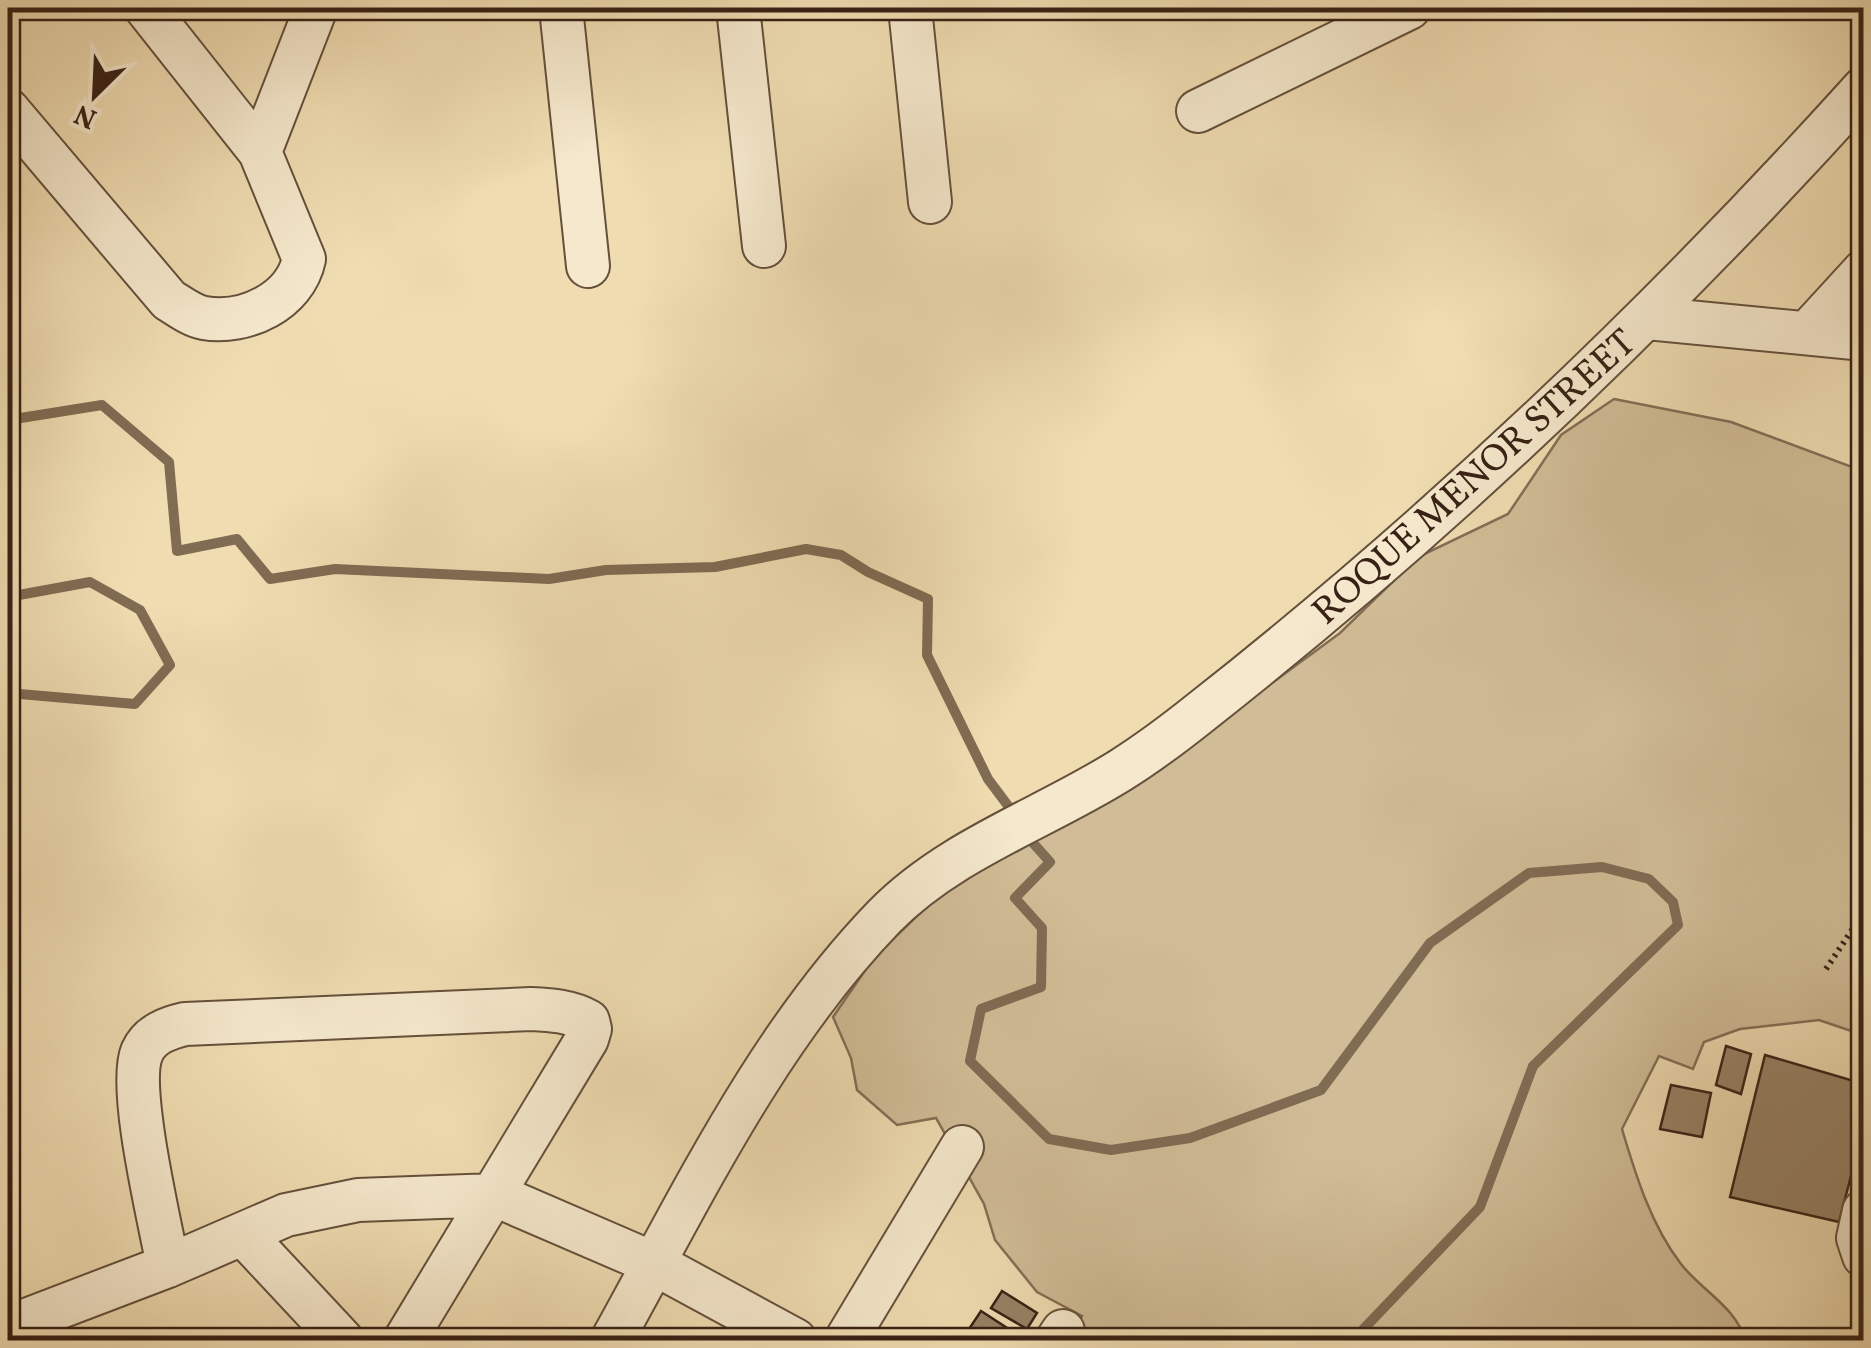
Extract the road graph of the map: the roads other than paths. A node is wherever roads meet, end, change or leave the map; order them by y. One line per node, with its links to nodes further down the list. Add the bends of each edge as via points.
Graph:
1 (146, 8): 11 (street)
2 (316, 8): 11 (street)
3 (561, 8): 14 (street)
4 (738, 8): 13 (street)
5 (910, 8): 12 (street)
6 (1410, 8): 7 (street)
7 (1341, 21): 10 (street)
8 (1864, 88): 16 (street, ROQUE MENOR STREET)
9 (8, 110): 11 (street, via 168,300 200,318 232,320 272,304 300,276 304,259 296,232)
10 (1198, 110)
11 (260, 152)
12 (930, 202)
13 (764, 246)
14 (588, 266)
15 (1864, 271): 17 (street)
16 (1647, 318): 17 (street); 24 (street, ROQUE MENOR STREET, via 1429,523 1166,738 916,887 807,1006)
17 (1809, 332): 18 (street)
18 (1864, 339)
19 (962, 1148): 31 (street)
20 (495, 1195): 22 (street, via 358,1200 286,1216); 24 (street); 25 (street, via 587,1039 588,1021 579,1016 531,1010 185,1024 152,1038 137,1069); 28 (street)
21 (1864, 1211): 23 (street, via 1858,1238)
22 (243, 1234): 25 (street); 27 (street)
23 (1864, 1256)
24 (655, 1264): 29 (street, ROQUE MENOR STREET); 30 (street)
25 (168, 1266): 26 (street)
26 (8, 1326)
27 (342, 1340)
28 (405, 1340)
29 (612, 1340)
30 (795, 1340)
31 (846, 1340)

